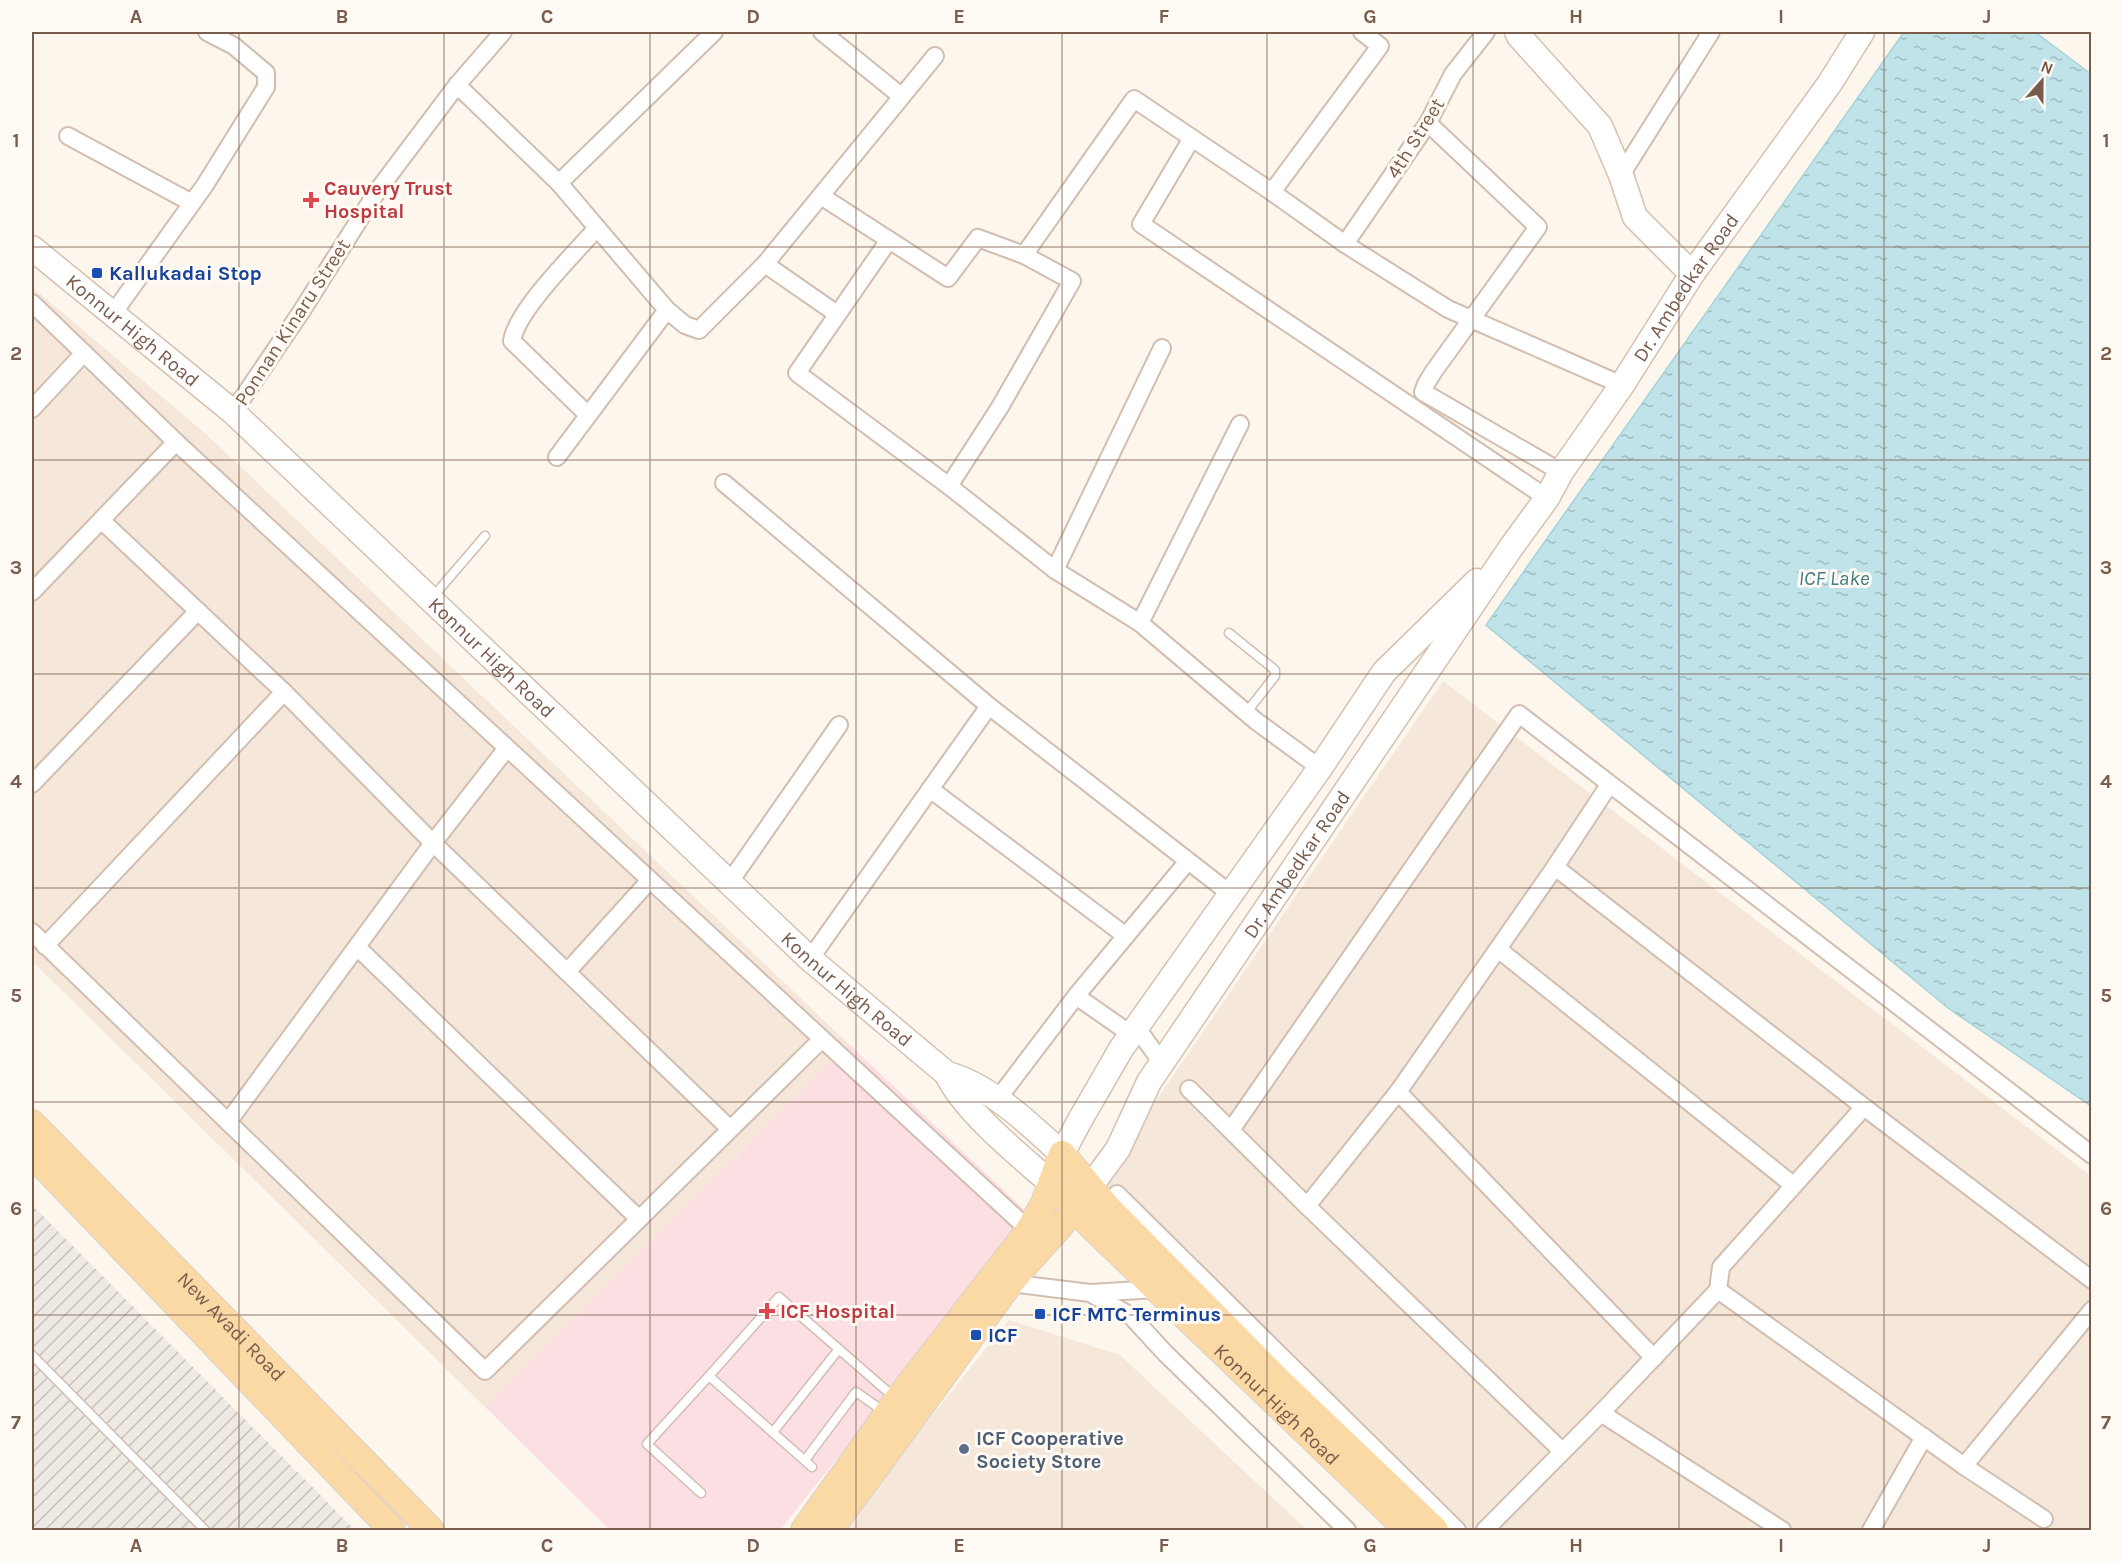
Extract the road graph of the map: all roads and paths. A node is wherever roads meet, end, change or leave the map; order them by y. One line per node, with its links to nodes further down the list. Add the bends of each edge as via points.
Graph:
1 (207, 32): 20 (street, via 234,46 266,74 266,87)
2 (503, 32): 11 (street, Ponnan Kinaru Street)
3 (714, 32): 17 (street)
4 (822, 32): 12 (street)
5 (1362, 32): 18 (street, via 1380,46)
6 (1486, 32): 13 (street, 4th Street, via 1453,74)
7 (1517, 32): 16 (main road, via 1600,126)
8 (1711, 32): 16 (street)
9 (1862, 32): 27 (main road, Dr. Ambedkar Road, via 1830,83)
10 (936, 56): 12 (street)
11 (456, 85): 17 (street); 37 (street, Ponnan Kinaru Street, via 378,190)
12 (901, 96): 19 (street)
13 (1428, 123): 23 (street, 4th Street); 32 (street, via 1538,227)
14 (68, 136): 20 (street)
15 (1192, 138): 18 (street); 25 (street, via 1134,99); 45 (street, via 1141,224)
16 (1621, 175): 27 (main road, via 1635,217)
17 (559, 183): 21 (street)
18 (1272, 192): 23 (street)
19 (821, 196): 22 (street); 26 (street)
20 (192, 203): 31 (street)
21 (597, 228): 29 (street); 38 (street, via 530,305 514,330 512,341)
22 (889, 240): 25 (street, via 948,278 978,238); 30 (street)
23 (1345, 244): 32 (street, via 1448,309)
24 (32, 248): 31 (main road, Konnur High Road)
25 (1024, 255): 44 (street, via 1072,281 1000,407)
26 (765, 264): 29 (street, via 699,330 685,326); 30 (street)
27 (1692, 274): 35 (main road, Dr. Ambedkar Road)
28 (32, 303): 34 (street)
29 (667, 310): 38 (street)
30 (837, 314): 44 (street, via 797,372)
31 (112, 315): 37 (main road, Konnur High Road)
32 (1472, 318): 35 (street); 42 (street, via 1423,392)
33 (1162, 348): 49 (street)
34 (84, 353): 36 (street); 40 (street)
35 (1622, 385): 42 (main road, Dr. Ambedkar Road)
36 (32, 409)
37 (233, 412): 51 (main road, Konnur High Road)
38 (588, 415): 41 (street)
39 (1240, 424): 53 (street)
40 (176, 442): 46 (street); 59 (street)
41 (557, 457)
42 (1561, 472): 45 (main road, Dr. Ambedkar Road)
43 (724, 483): 56 (street)
44 (949, 486): 49 (street)
45 (1547, 498): 48 (main road, Dr. Ambedkar Road)
46 (101, 520): 50 (street); 52 (street)
47 (485, 536): 51 (lane)
48 (1512, 546): 60 (main road, Dr. Ambedkar Road, via 1384,672); 80 (main road, Dr. Ambedkar Road)
49 (1055, 570): 53 (street)
50 (32, 592)
51 (430, 599): 68 (main road, Konnur High Road)
52 (198, 611): 55 (street); 61 (street)
53 (1140, 623): 57 (street)
54 (1229, 633): 57 (lane, via 1275,670 1275,676)
55 (284, 692): 64 (street); 72 (street)
56 (989, 706): 63 (street); 65 (street)
57 (1246, 713): 60 (street)
58 (839, 724): 68 (street)
59 (507, 748): 64 (street); 67 (street)
60 (1320, 768): 69 (main road, Dr. Ambedkar Road)
61 (32, 784)
62 (1609, 785): 66 (street); 89 (street, via 1519,714); 92 (street)
63 (930, 789): 71 (street); 75 (street)
64 (433, 843): 73 (street); 76 (street)
65 (1188, 861): 69 (street); 71 (street)
66 (1555, 867): 74 (street); 85 (street)
67 (650, 880): 76 (street); 79 (street)
68 (729, 883): 75 (main road, Konnur High Road)
69 (1232, 895): 78 (main road, Dr. Ambedkar Road)
70 (32, 932): 72 (street)
71 (1126, 936): 77 (street)
72 (45, 946): 86 (street)
73 (357, 947): 86 (street); 99 (street)
74 (1498, 949): 83 (street); 94 (street)
75 (810, 959): 81 (main road, Konnur High Road)
76 (567, 972): 88 (street)
77 (1076, 996): 78 (street); 84 (street)
78 (1135, 1032): 80 (street); 91 (main road, Dr. Ambedkar Road, via 1121,1049)
79 (822, 1039): 88 (street); 100 (street)
80 (1162, 1063): 95 (main road, Dr. Ambedkar Road, via 1118,1149)
81 (947, 1074): 84 (main road, Konnur High Road, via 964,1078); 93 (main road, Konnur High Road, via 954,1089)
82 (1189, 1089): 89 (street)
83 (1398, 1092): 97 (street); 109 (street)
84 (997, 1100): 91 (main road, Konnur High Road, via 1026,1120)
85 (1864, 1107): 94 (street); 101 (street)
86 (228, 1122): 99 (street, via 485,1371)
87 (32, 1123): 123 (main road, New Avadi Road)
88 (730, 1129): 99 (street)
89 (1231, 1130): 97 (street)
90 (32, 1154): 122 (main road, New Avadi Road)
91 (1062, 1154): 93 (main road); 95 (main road)
92 (2091, 1155)
93 (1052, 1184): 98 (main road, Konnur High Road); 100 (main road)
94 (1793, 1185): 104 (street, via 1721,1267)
95 (1089, 1187): 98 (main road); 128 (main road, via 1281,1383)
96 (1117, 1194): 129 (street)
97 (1307, 1206): 115 (street)
98 (1075, 1209): 102 (main road); 103 (main road, Konnur High Road)
99 (639, 1219)
100 (1029, 1230): 112 (main road)
101 (2091, 1280)
102 (1010, 1284): 105 (street); 112 (main road)
103 (1157, 1289): 105 (street); 127 (main road, Konnur High Road)
104 (1718, 1290): 109 (street); 114 (street)
105 (1090, 1293): 126 (street, via 1131,1316)
106 (2091, 1310): 117 (street)
107 (839, 1349): 110 (lane, via 779,1296); 112 (lane); 113 (lane)
108 (32, 1354): 121 (lane)
109 (1654, 1358): 111 (street)
110 (709, 1376): 113 (lane); 119 (lane, via 647,1444)
111 (1601, 1413): 115 (street); 131 (street)
112 (901, 1414): 116 (lane, via 856,1392); 124 (main road); 125 (main road)
113 (772, 1432): 116 (lane)
114 (1924, 1437): 117 (street); 132 (street)
115 (1562, 1451): 130 (street)
116 (805, 1460): 118 (lane)
117 (1964, 1466): 120 (street)
118 (813, 1467)
119 (701, 1493)
120 (2044, 1519)
121 (205, 1530)
122 (392, 1530)
123 (431, 1530)
124 (804, 1530)
125 (829, 1530)
126 (1347, 1530)
127 (1408, 1530)
128 (1435, 1530)
129 (1457, 1530)
130 (1485, 1530)
131 (1782, 1530)
132 (1871, 1530)

